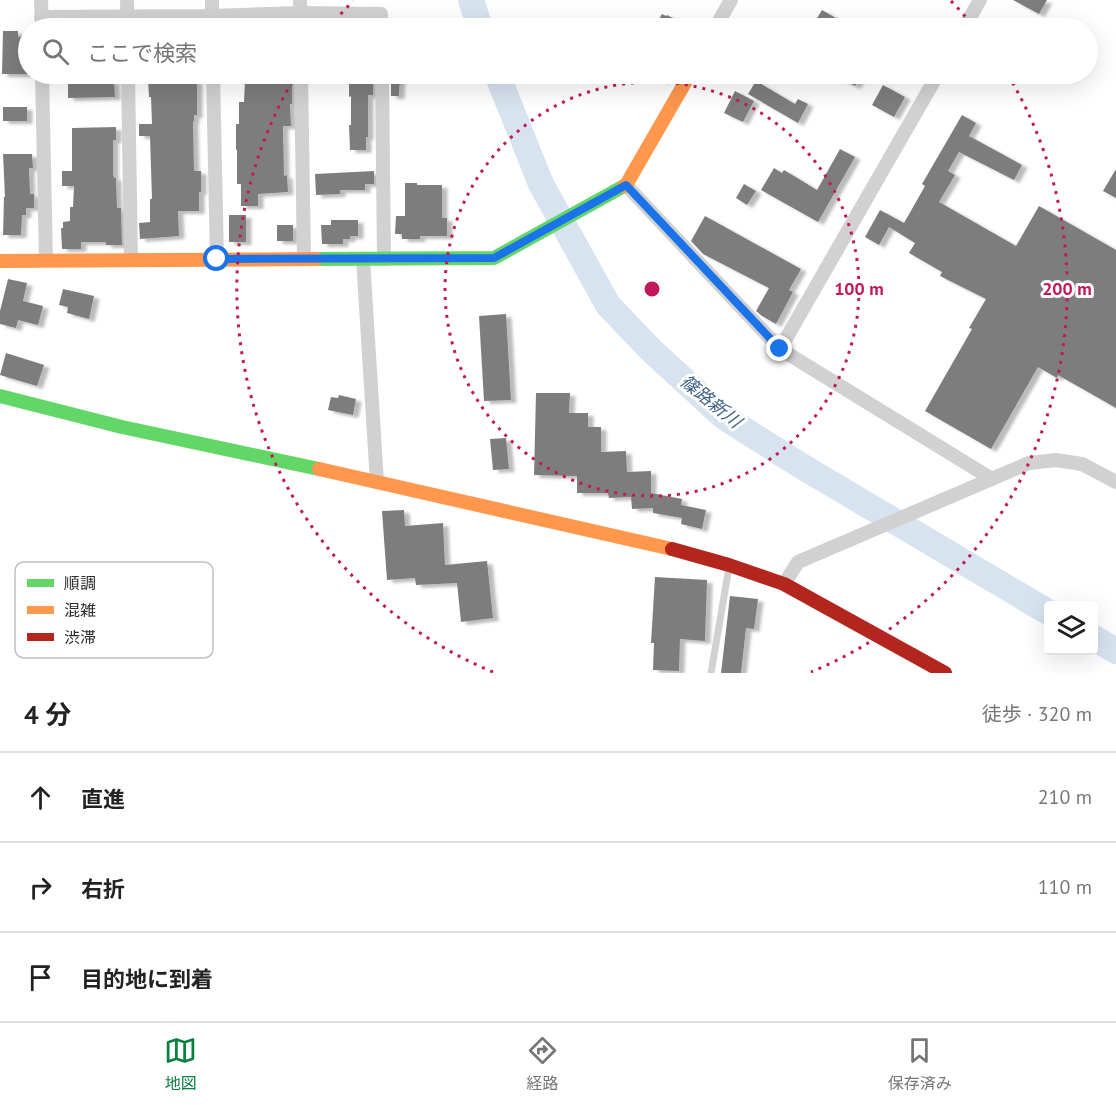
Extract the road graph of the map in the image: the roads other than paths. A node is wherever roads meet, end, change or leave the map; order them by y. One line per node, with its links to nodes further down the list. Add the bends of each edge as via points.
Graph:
1 (41, 0): 7 (street)
2 (127, 0): 8 (street)
3 (212, 0): 9 (street)
4 (731, 0): 12 (street)
5 (980, 0): 13 (street)
6 (300, 7): 10 (street); 11 (street, via 381,14)
7 (41, 18)
8 (127, 18)
9 (212, 18)
10 (235, 18)
11 (381, 18)
12 (721, 18)
13 (970, 18)
14 (42, 84): 26 (street)
15 (128, 84): 27 (street)
16 (213, 84): 22 (street)
17 (301, 84): 23 (street)
18 (382, 84): 25 (street)
19 (684, 84): 21 (street)
20 (932, 84): 29 (street)
21 (626, 185): 25 (street, via 494,258); 29 (street)
22 (217, 259): 23 (street); 27 (street)
23 (304, 259): 24 (street)
24 (363, 259): 25 (street); 32 (street)
25 (384, 259)
26 (46, 260): 27 (street); 28 (street)
27 (131, 260)
28 (0, 261)
29 (780, 349): 31 (street)
30 (0, 396): 32 (street, via 123,428)
31 (992, 479): 33 (street, via 1029,463 1056,460 1082,464); 35 (street, via 798,562)
32 (377, 482): 34 (street, via 687,552)
33 (1116, 482)
34 (729, 565): 35 (street); 36 (lane)
35 (784, 584): 37 (street)
36 (711, 673)
37 (945, 673)

